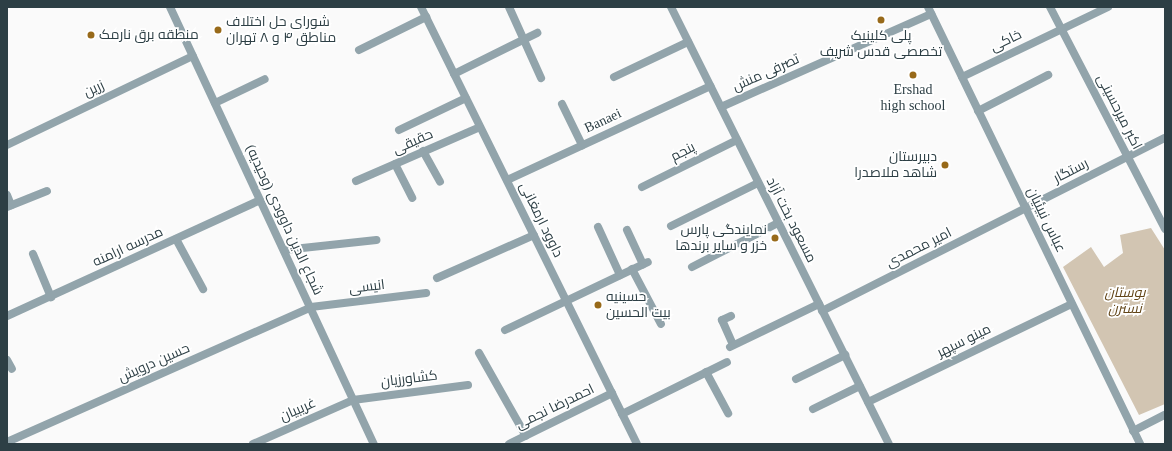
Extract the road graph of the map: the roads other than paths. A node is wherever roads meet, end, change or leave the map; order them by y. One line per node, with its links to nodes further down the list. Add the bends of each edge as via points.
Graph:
1 (170, 7): 14 (street, شجاع الدین داوودی (وحیدیه))
2 (421, 7): 8 (street, داوود ارمغانی)
3 (509, 7): 11 (street)
4 (671, 7): 12 (street, مسعود بخت آزاد)
5 (1050, 7): 9 (street, اکبر میرحسینی)
6 (1108, 7): 9 (street, خاکی)
7 (930, 11): 17 (street, عباس نبیئیان); 25 (street, تصرفی منش)
8 (426, 18): 13 (street); 15 (street, داوود ارمغانی)
9 (1061, 28): 17 (street, خاکی); 34 (street, اکبر میرحسینی)
10 (537, 33): 11 (street)
11 (525, 39): 15 (street); 18 (street)
12 (688, 42): 19 (street); 21 (street, مسعود بخت آزاد)
13 (359, 50)
14 (193, 56): 23 (street, شجاع الدین داوودی (وحیدیه)); 31 (street, زرین)
15 (454, 74): 22 (street, داوود ارمغانی)
16 (1048, 75): 26 (street)
17 (962, 77): 26 (street, عباس نبیئیان)
18 (542, 78)
19 (614, 78)
20 (265, 79): 23 (street)
21 (710, 86): 25 (street, مسعود بخت آزاد); 32 (street, Banaei)
22 (466, 98): 27 (street, داوود ارمغانی); 28 (street)
23 (215, 103): 44 (street, شجاع الدین داوودی (وحیدیه))
24 (562, 104): 32 (street)
25 (721, 107): 30 (street, مسعود بخت آزاد)
26 (978, 111): 46 (street, عباس نبیئیان)
27 (480, 126): 33 (street, حقیقی); 36 (street, داوود ارمغانی)
28 (399, 130)
29 (1165, 138): 34 (street, رستگار)
30 (737, 140): 39 (street, مسعود بخت آزاد); 40 (street, پنجم)
31 (7, 145)
32 (582, 146): 36 (street, Banaei)
33 (424, 151): 35 (street, حقیقی); 38 (street)
34 (1128, 157): 46 (street, رستگار); 50 (street, اکبر میرحسینی)
35 (395, 164): 37 (street, حقیقی); 43 (street)
36 (507, 180): 52 (street, داوود ارمغانی)
37 (356, 181)
38 (440, 182)
39 (758, 183): 47 (street, مسعود بخت آزاد); 48 (street)
40 (642, 188)
41 (47, 191): 45 (street)
42 (7, 195): 45 (street)
43 (412, 198)
44 (260, 200): 53 (street, مدرسه ارامنه); 55 (street, شجاع الدین داوودی (وحیدیه))
45 (9, 206)
46 (1026, 208): 65 (street, عباس نبیئیان); 67 (street, امیر محمدی)
47 (778, 223): 57 (street); 67 (street, مسعود بخت آزاد)
48 (671, 226)
49 (598, 227): 59 (street)
50 (1165, 229)
51 (627, 230): 58 (street, via 645,263)
52 (534, 235): 60 (street); 64 (street, داوود ارمغانی)
53 (176, 239): 61 (street); 63 (street, مدرسه ارامنه)
54 (376, 240): 55 (street)
55 (284, 250): 66 (street, شجاع الدین داوودی (وحیدیه))
56 (33, 254): 63 (street)
57 (692, 267)
58 (632, 269): 59 (street); 70 (street)
59 (620, 275): 64 (street)
60 (437, 278)
61 (203, 290)
62 (426, 293): 66 (street, انیسی)
63 (51, 297): 68 (street, مدرسه ارامنه)
64 (566, 300): 71 (street); 81 (street, داوود ارمغانی)
65 (1072, 304): 83 (street, مینو سپهر); 88 (street, عباس نبیئیان)
66 (311, 307): 82 (street, شجاع الدین داوودی (وحیدیه)); 90 (street, حسین درویش)
67 (821, 308): 69 (street, امیر محمدی, via 732,346 722,320); 73 (street, مسعود بخت آزاد)
68 (7, 316)
69 (731, 316)
70 (661, 324)
71 (505, 330)
72 (479, 353): 89 (street)
73 (845, 355): 78 (street); 80 (street, مسعود بخت آزاد)
74 (7, 360): 76 (street)
75 (726, 362): 77 (street)
76 (12, 369)
77 (706, 372): 85 (street); 86 (street)
78 (796, 379)
79 (468, 385): 82 (street, کشاورزیان)
80 (860, 386): 83 (street, مسعود بخت آزاد); 84 (street)
81 (612, 393): 86 (street, داوود ارمغانی); 89 (street, احمدرضا نجمی)
82 (353, 400): 92 (street, غریبیان); 93 (street, شجاع الدین داوودی (وحیدیه))
83 (868, 402): 96 (street, مسعود بخت آزاد)
84 (814, 409)
85 (728, 413)
86 (622, 414): 95 (street, داوود ارمغانی)
87 (1165, 415): 88 (street)
88 (1133, 431): 91 (street, عباس نبیئیان)
89 (526, 436): 94 (street, احمدرضا نجمی)
90 (7, 442)
91 (1137, 443)
92 (253, 444)
93 (374, 444)
94 (509, 444)
95 (637, 444)
96 (889, 444)

